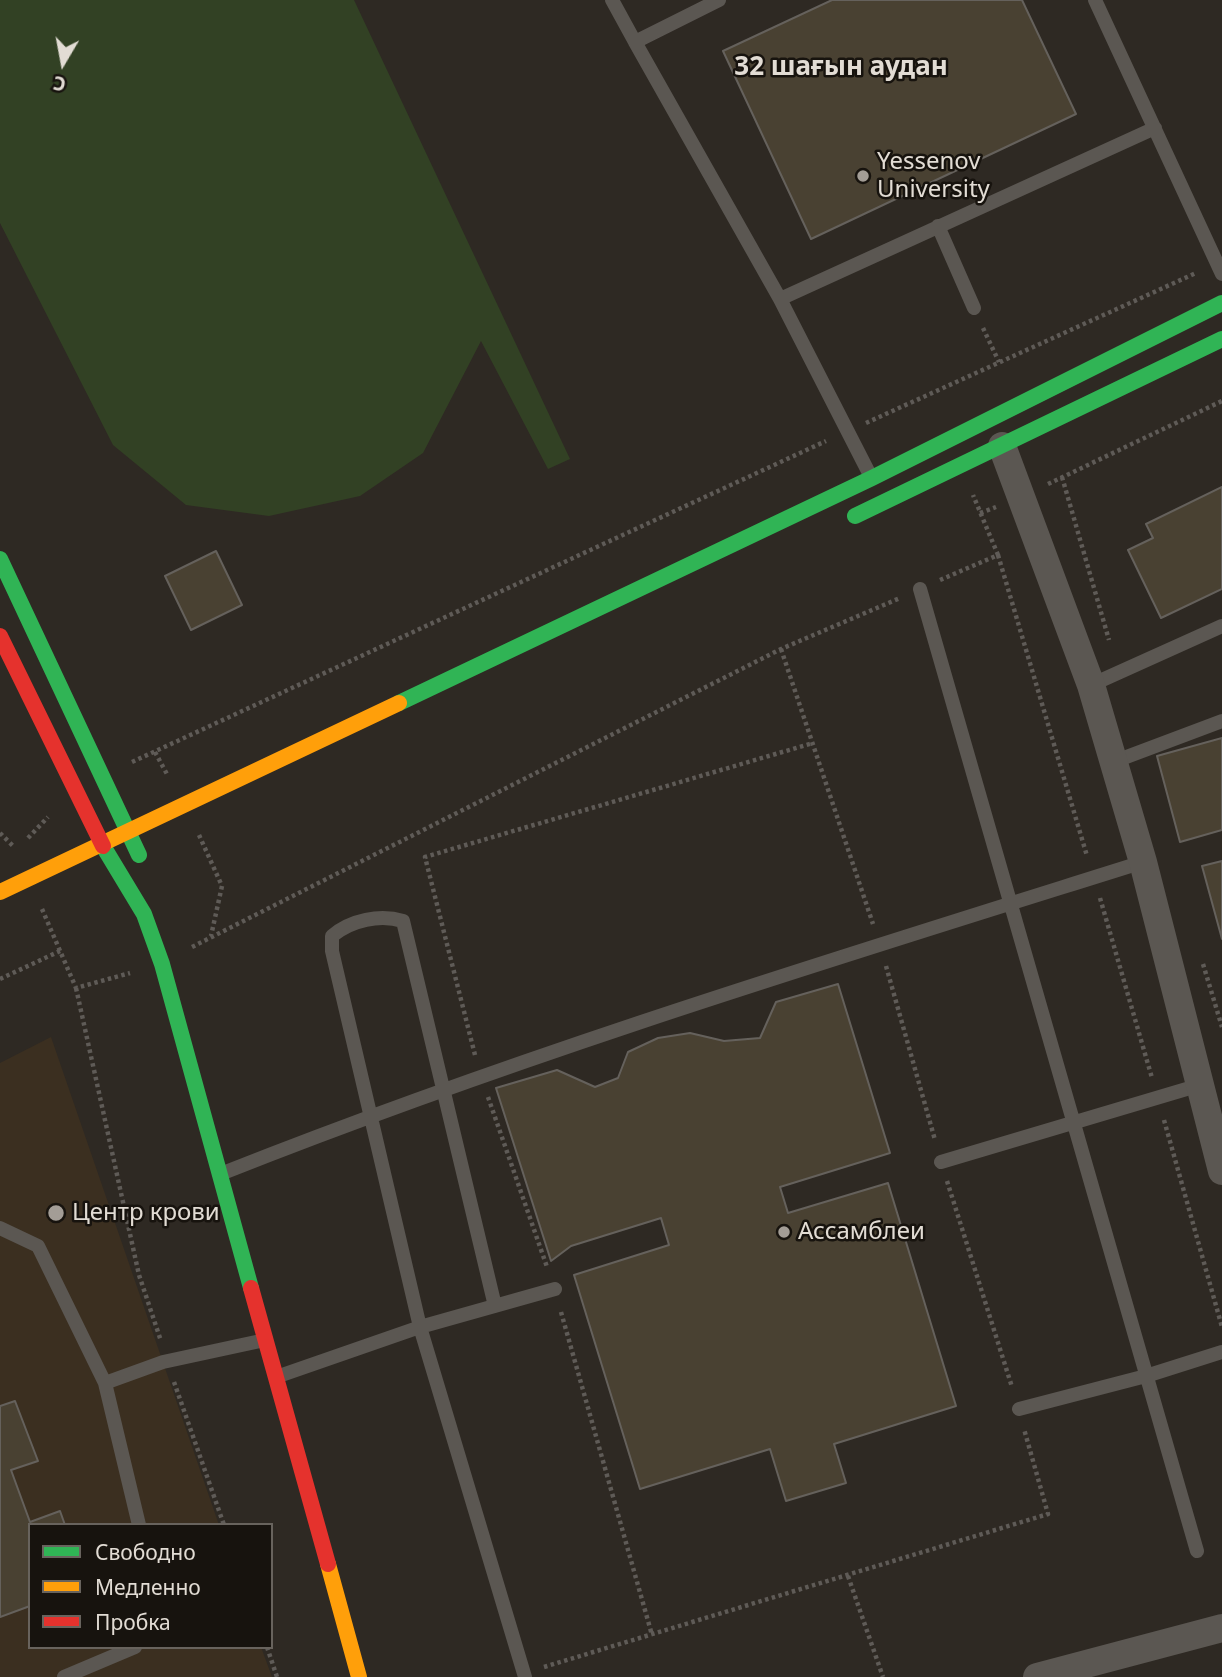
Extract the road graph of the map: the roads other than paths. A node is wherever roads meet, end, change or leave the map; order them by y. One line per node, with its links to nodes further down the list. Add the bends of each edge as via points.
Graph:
1 (612, 0): 4 (lane)
2 (719, 0): 4 (lane)
3 (1095, 0): 5 (lane)
4 (635, 42): 8 (lane)
5 (1155, 128): 6 (lane); 7 (lane)
6 (938, 226): 8 (lane); 10 (lane)
7 (1219, 269)
8 (780, 299): 13 (lane)
9 (1222, 303): 13 (main road)
10 (974, 308)
11 (1222, 339): 12 (main road)
12 (1002, 446): 14 (main road); 19 (street)
13 (872, 478): 22 (main road)
14 (836, 525)
15 (0, 559): 22 (main road)
16 (920, 589): 28 (lane)
17 (1222, 626): 19 (lane)
18 (0, 636): 23 (main road)
19 (1091, 685): 21 (street)
20 (1222, 721): 21 (lane)
21 (1113, 762): 24 (street)
22 (130, 832): 23 (main road); 25 (main road)
23 (103, 844): 26 (main road); 27 (main road)
24 (1143, 862): 28 (lane); 30 (street)
25 (143, 863): 26 (main road); 29 (main road)
26 (107, 870): 29 (main road)
27 (0, 892)
28 (1009, 905): 31 (lane); 33 (lane)
29 (144, 914): 36 (main road)
30 (1200, 1085): 33 (lane); 34 (street)
31 (445, 1089): 32 (lane); 32 (lane, via 403,921 385,916 342,927 332,936 332,951); 39 (lane)
32 (369, 1115): 36 (lane); 40 (lane)
33 (1072, 1121): 35 (lane); 43 (lane)
34 (1220, 1157)
35 (941, 1161)
36 (220, 1174): 41 (main road)
37 (0, 1228): 45 (lane, via 38,1246)
38 (555, 1289): 39 (lane)
39 (495, 1306): 40 (lane)
40 (420, 1327): 44 (lane); 51 (lane)
41 (267, 1339): 44 (main road); 45 (lane, via 167,1362)
42 (1222, 1352): 43 (lane)
43 (1146, 1376): 46 (lane); 48 (lane)
44 (277, 1377): 53 (main road)
45 (105, 1383): 47 (lane)
46 (1019, 1409)
47 (139, 1523)
48 (1197, 1551)
49 (1222, 1628): 54 (street)
50 (130, 1649): 52 (lane)
51 (524, 1675)
52 (64, 1677)
53 (359, 1677)
54 (1037, 1677)

